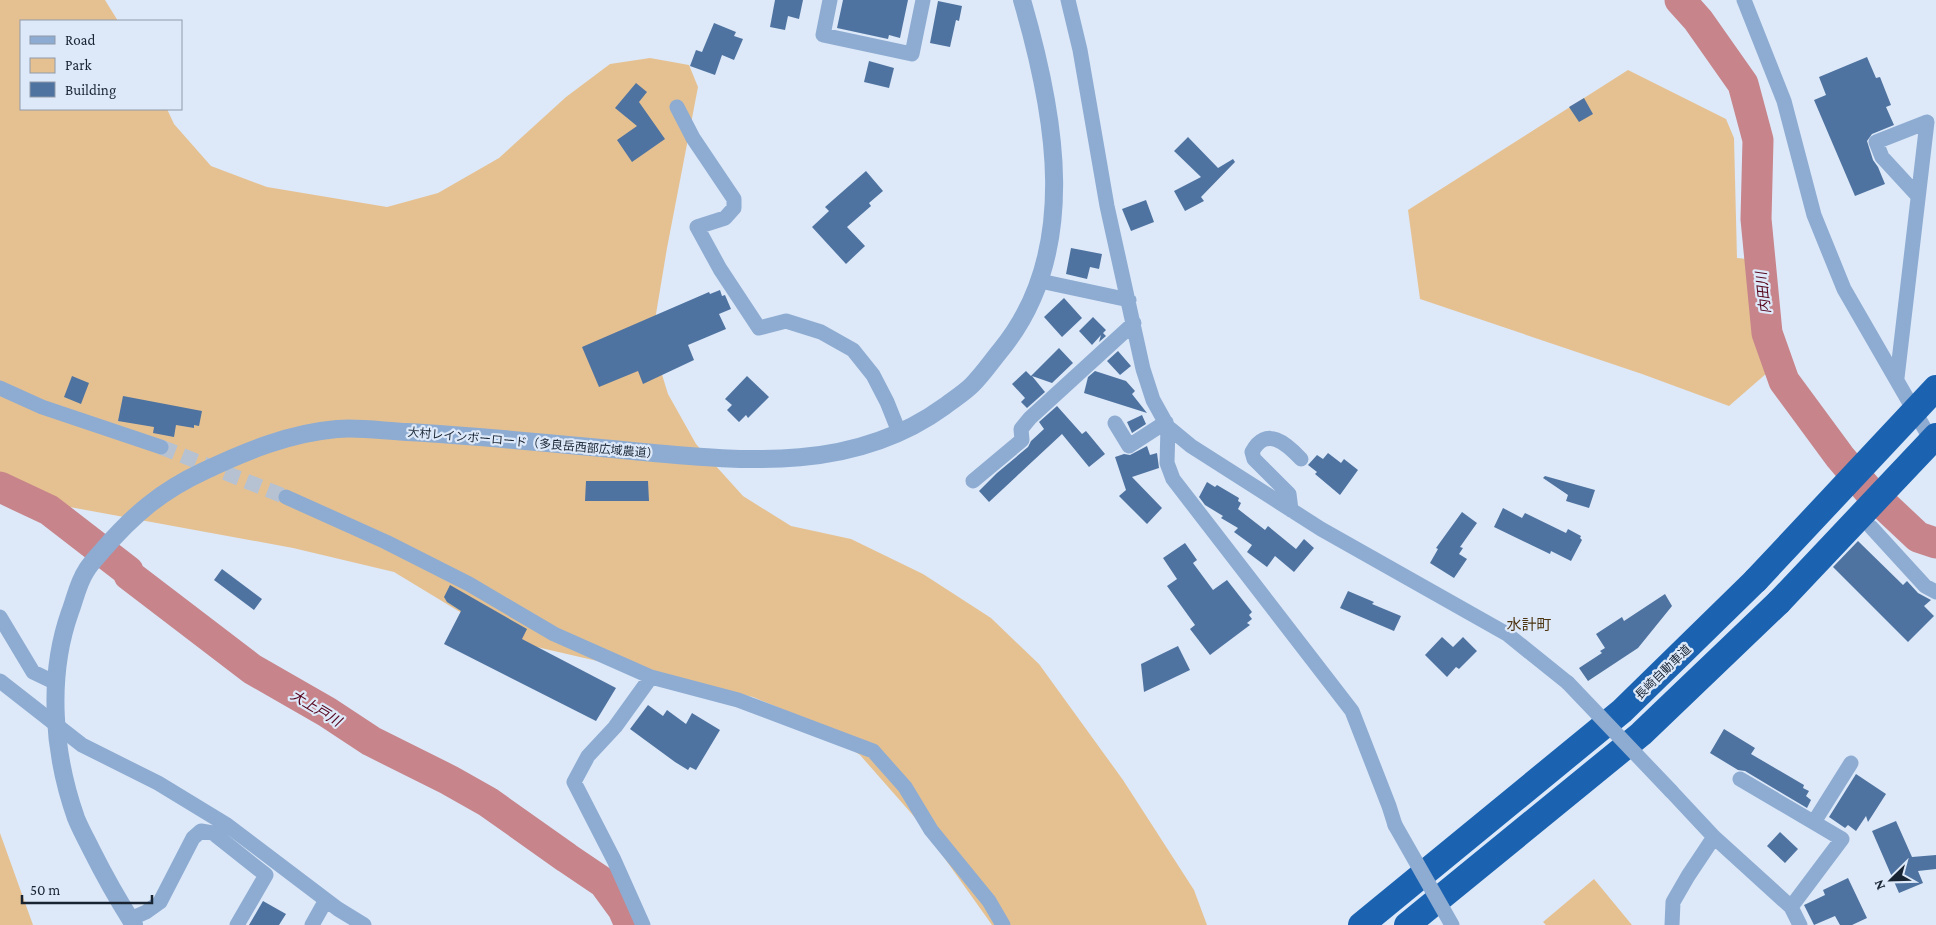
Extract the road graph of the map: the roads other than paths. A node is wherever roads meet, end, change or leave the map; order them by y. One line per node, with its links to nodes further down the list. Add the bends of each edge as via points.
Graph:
1 (830, 0): 2 (street, via 823,35 912,54)
2 (924, 0)
3 (1022, 0): 8 (street, 大村レインボーロード（多良岳西部広域農道）, via 1037,54 1054,162 1053,214)
4 (1068, 0): 9 (street, via 1107,206)
5 (1744, 0): 11 (street, via 1784,101 1814,215 1844,289)
6 (677, 107): 16 (street, via 693,138 734,199 734,208 725,218 698,228 720,269 759,328 786,321 822,332 853,350 873,375)
7 (1918, 195): 7 (street, via 1919,186 1927,122 1876,142 1882,157); 11 (street)
8 (1040, 281): 9 (street); 16 (street, 大村レインボーロード（多良岳西部広域農道）, via 1013,335 971,386 928,418)
9 (1129, 300): 10 (street)
10 (1134, 323): 15 (street, via 1153,400); 21 (street, via 1030,418 1021,429 1022,440)
11 (1897, 378): 19 (street)
12 (0, 388): 18 (street, via 42,407)
13 (1936, 388): 43 (highway, 長崎自動車道, bridge, via 1756,580 1622,711)
14 (1115, 423): 15 (street, via 1129,446)
15 (1167, 424): 23 (street, via 1191,446); 45 (street, bridge, via 1167,464 1173,479 1352,711 1395,825)
16 (899, 432): 29 (street, 大村レインボーロード（多良岳西部広域農道）, via 856,448 784,460 721,459 437,434 338,429 287,438 249,450 178,483 126,523 85,572 64,631)
17 (1936, 436): 44 (highway, bridge, via 1779,602 1640,734)
18 (160, 447)
19 (1936, 448)
20 (1301, 459): 23 (street, via 1283,442 1271,438 1263,440 1252,452 1254,459 1289,494)
21 (973, 482)
22 (286, 497): 27 (street, via 469,584 554,634)
23 (1291, 510): 34 (street, bridge, via 1507,634 1568,682)
24 (1871, 527): 25 (street, via 1925,586)
25 (1936, 592)
26 (0, 617): 29 (street, via 33,672)
27 (651, 677): 41 (street, via 588,756 574,782); 42 (street, via 738,700 873,751 905,787 931,830 989,901)
28 (0, 681): 30 (street)
29 (56, 683): 30 (street, 大村レインボーロード（多良岳西部広域農道）)
30 (56, 725): 35 (street, via 82,745 158,783 227,825); 37 (street, 大村レインボーロード（多良岳西部広域農道）, via 63,772 77,820 114,895)
31 (1851, 763): 33 (street)
32 (1740, 779): 33 (street)
33 (1814, 822): 36 (street, via 1842,839)
34 (1714, 838): 36 (street); 46 (street, via 1673,902)
35 (326, 900): 39 (street); 40 (street)
36 (1792, 906): 47 (street)
37 (132, 922): 38 (street, via 160,902 193,838 202,831 213,833 266,876)
38 (237, 925)
39 (312, 925)
40 (364, 925)
41 (643, 925)
42 (1003, 925)
43 (1361, 925)
44 (1407, 925)
45 (1452, 925)
46 (1672, 925)
47 (1800, 925)

